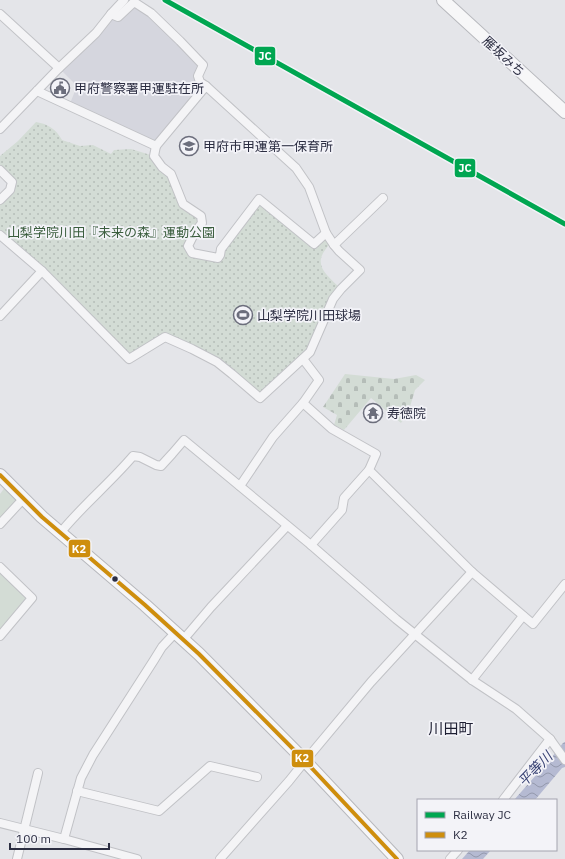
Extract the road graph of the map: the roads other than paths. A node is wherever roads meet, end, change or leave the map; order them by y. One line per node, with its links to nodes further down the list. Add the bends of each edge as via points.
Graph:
1 (124, 0): 4 (street)
2 (443, 0): 8 (highway, 雁坂みち)
3 (0, 14): 5 (street)
4 (111, 14): 5 (street, via 96,33); 6 (street, via 118,17 134,2 151,13 203,65 198,76 200,82)
5 (59, 68): 7 (street)
6 (206, 86): 10 (street); 14 (street, via 296,168 309,187)
7 (37, 91): 9 (street); 10 (street)
8 (565, 112)
9 (1, 126)
10 (156, 146): 14 (street, via 154,156 171,174 183,204 201,216 202,223 188,246 192,253 218,258 221,249 259,199 314,244)
11 (0, 170): 13 (street, via 12,182 10,190)
12 (383, 198): 16 (street)
13 (0, 200)
14 (326, 233): 16 (street)
15 (0, 235): 17 (street)
16 (334, 245): 19 (street, via 360,270 333,299 310,352)
17 (42, 270): 18 (street); 19 (street, via 129,359 164,337 217,362 260,398)
18 (0, 316)
19 (303, 359): 20 (street, via 319,380)
20 (303, 403): 21 (street, via 332,429 376,454); 23 (street, via 273,437)
21 (369, 470): 28 (street, via 344,498 342,510); 30 (street)
22 (0, 475): 24 (highway)
23 (240, 486): 26 (street); 27 (street, via 184,440 161,466 133,456)
24 (24, 498): 25 (street); 27 (highway)
25 (0, 524)
26 (287, 526): 28 (street); 35 (street, via 211,607)
27 (61, 532): 35 (highway)
28 (311, 545): 33 (street)
29 (0, 567): 34 (street, via 32,598)
30 (472, 572): 32 (street); 33 (street)
31 (565, 584): 32 (street, via 532,624)
32 (523, 616): 36 (street)
33 (416, 634): 36 (street); 39 (street, via 371,682)
34 (0, 636)
35 (179, 636): 39 (highway); 42 (street, via 165,644 154,660 93,755)
36 (472, 680): 37 (street, via 516,709)
37 (550, 739): 38 (street); 43 (street)
38 (565, 760)
39 (305, 761): 50 (street); 51 (highway)
40 (38, 773): 45 (street)
41 (257, 777): 42 (street, via 210,766 159,811)
42 (77, 791): 46 (street)
43 (503, 799)
44 (0, 823): 45 (street)
45 (24, 829): 46 (street); 48 (street)
46 (64, 839): 49 (street)
47 (457, 851): 52 (street)
48 (17, 859)
49 (137, 859)
50 (220, 859)
51 (397, 859)
52 (450, 859)

